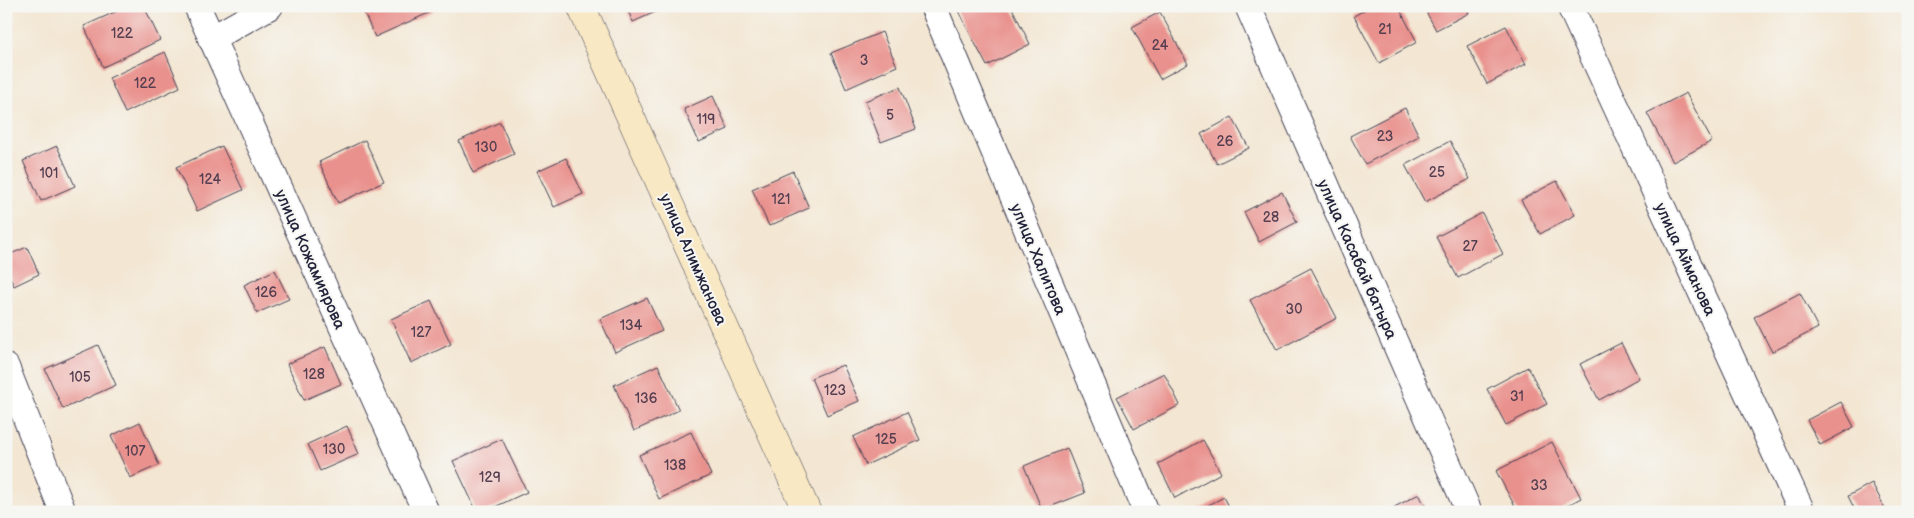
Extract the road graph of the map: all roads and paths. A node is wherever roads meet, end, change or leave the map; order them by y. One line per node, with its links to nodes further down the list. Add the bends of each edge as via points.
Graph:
1 (197, 6): 7 (street, улица Кожамиярова)
2 (270, 6): 7 (street)
3 (581, 6): 11 (street, улица Алимжанова)
4 (933, 6): 12 (street, улица Халитова)
5 (1248, 6): 13 (street, улица Касабай батыра)
6 (1570, 6): 14 (street, улица Айманова)
7 (211, 38): 10 (street, улица Кожамиярова)
8 (6, 367): 9 (street)
9 (62, 512)
10 (426, 512)
11 (807, 512)
12 (1146, 512)
13 (1469, 512)
14 (1802, 512)

